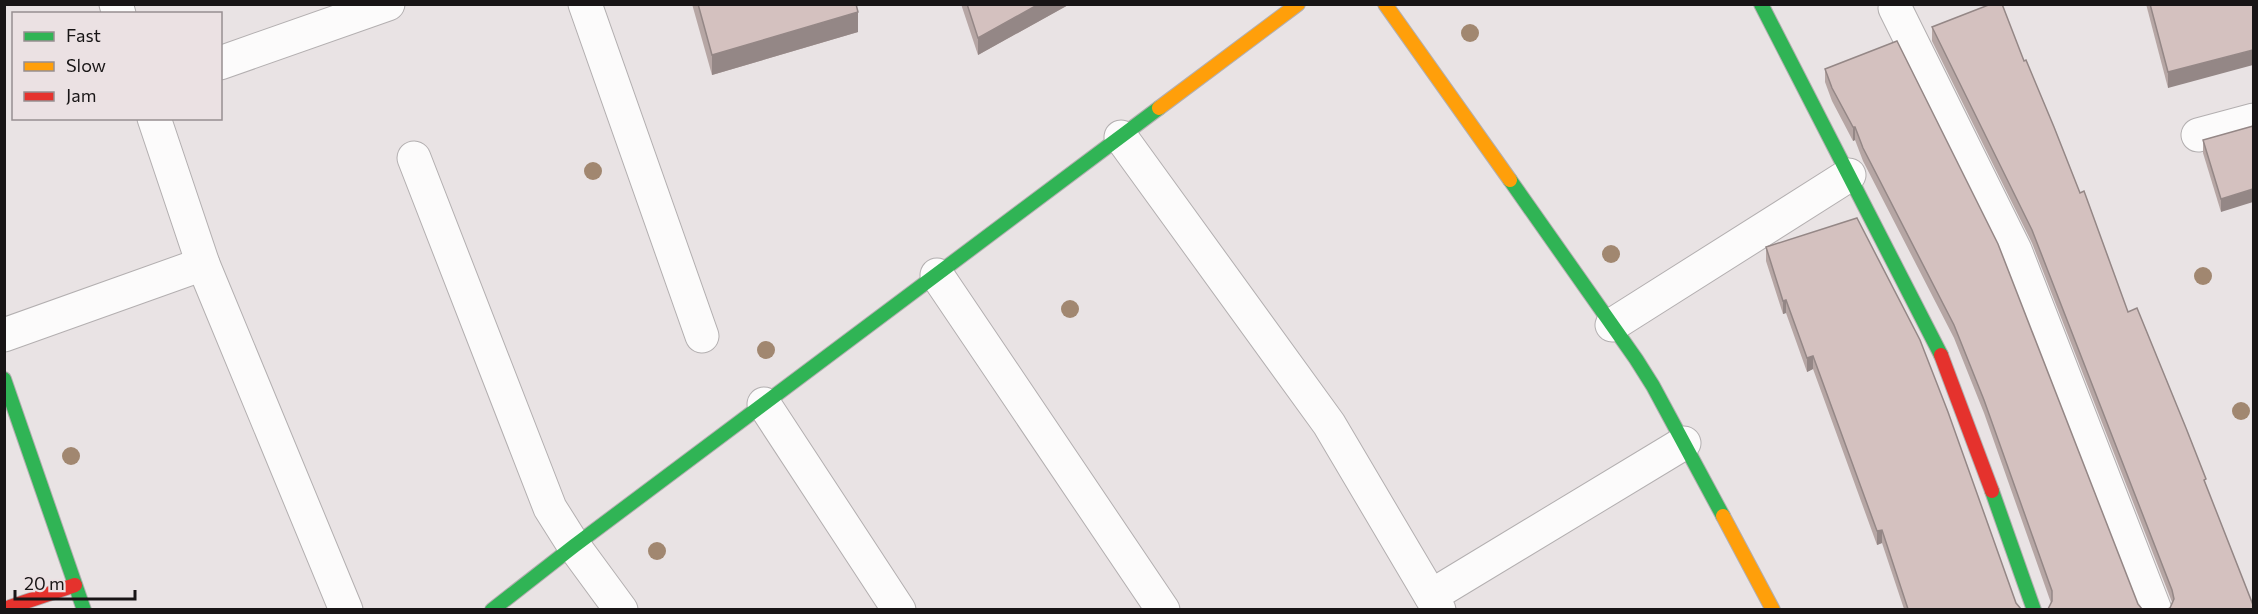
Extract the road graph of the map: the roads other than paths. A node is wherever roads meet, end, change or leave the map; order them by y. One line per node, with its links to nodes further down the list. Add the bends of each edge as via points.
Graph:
1 (388, 4): 7 (street)
2 (585, 4): 19 (street)
3 (1298, 4): 12 (main road)
4 (1385, 4): 17 (main road)
5 (1761, 4): 14 (main road)
6 (1895, 8): 36 (street, via 2015,250)
7 (345, 11): 8 (street)
8 (222, 62)
9 (155, 120): 15 (street)
10 (2253, 120): 11 (street)
11 (2199, 135)
12 (1121, 137): 16 (main road); 26 (street, via 1329,424)
13 (414, 158): 23 (street, via 550,508)
14 (1849, 175): 17 (street); 35 (main road, via 1952,381)
15 (203, 264): 18 (street); 29 (street)
16 (937, 275): 21 (main road); 33 (street)
17 (1612, 326): 22 (main road, via 1653,386)
18 (4, 335)
19 (702, 336)
20 (4, 379): 24 (main road)
21 (764, 404): 23 (main road); 32 (street)
22 (1683, 443): 26 (street); 34 (main road)
23 (574, 546): 30 (main road); 31 (street)
24 (75, 585): 27 (main road); 28 (main road)
25 (4, 592): 27 (main road)
26 (1435, 603)
27 (10, 608)
28 (84, 609)
29 (346, 609)
30 (492, 609)
31 (621, 609)
32 (899, 609)
33 (1163, 609)
34 (1773, 609)
35 (2034, 609)
36 (2155, 609)

